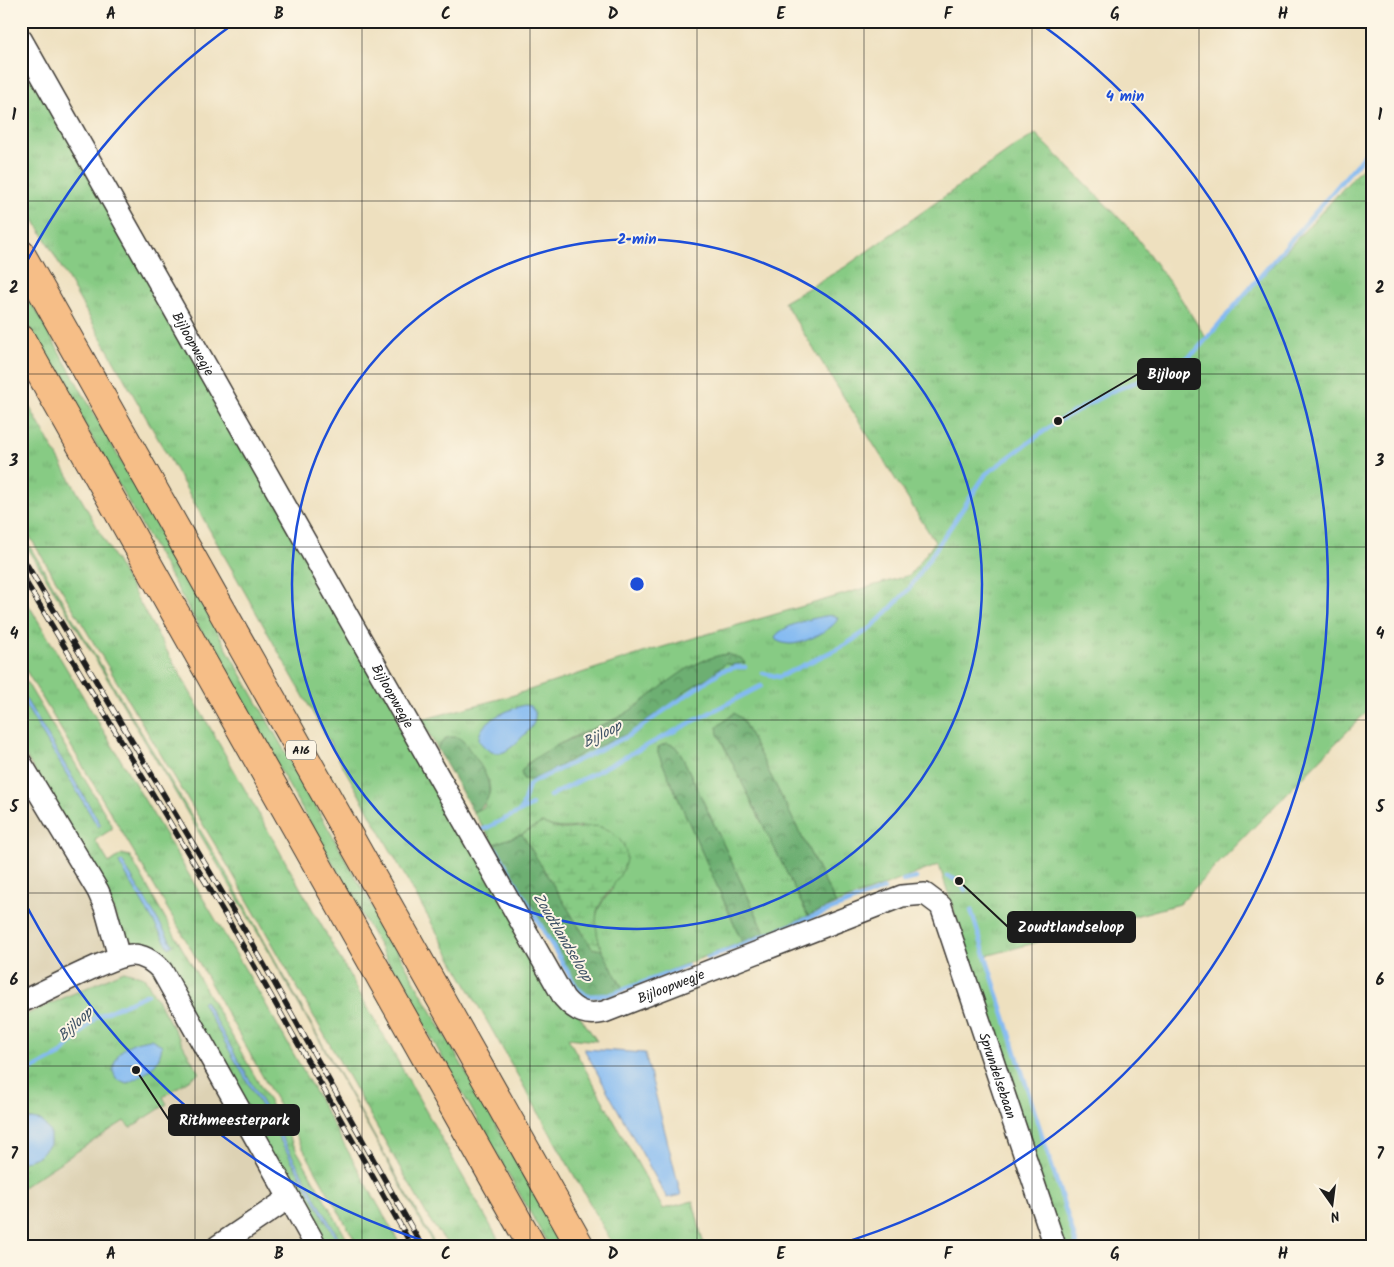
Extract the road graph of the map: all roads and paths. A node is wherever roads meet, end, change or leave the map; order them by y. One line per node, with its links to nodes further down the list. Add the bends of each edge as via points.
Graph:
1 (21, 39): 5 (street, Bijloopwegje, via 556,987 570,1005 587,1014 604,1012 902,896 925,894)
2 (21, 254): 12 (highway, A16)
3 (21, 339): 11 (highway)
4 (21, 763): 6 (street, via 98,891)
5 (941, 906): 13 (street, Sprundelsebaan)
6 (119, 957): 7 (street); 8 (street, via 143,957 162,971)
7 (21, 1002)
8 (289, 1198): 9 (street); 10 (street)
9 (218, 1246)
10 (316, 1246)
11 (532, 1246)
12 (580, 1246)
13 (1055, 1246)

